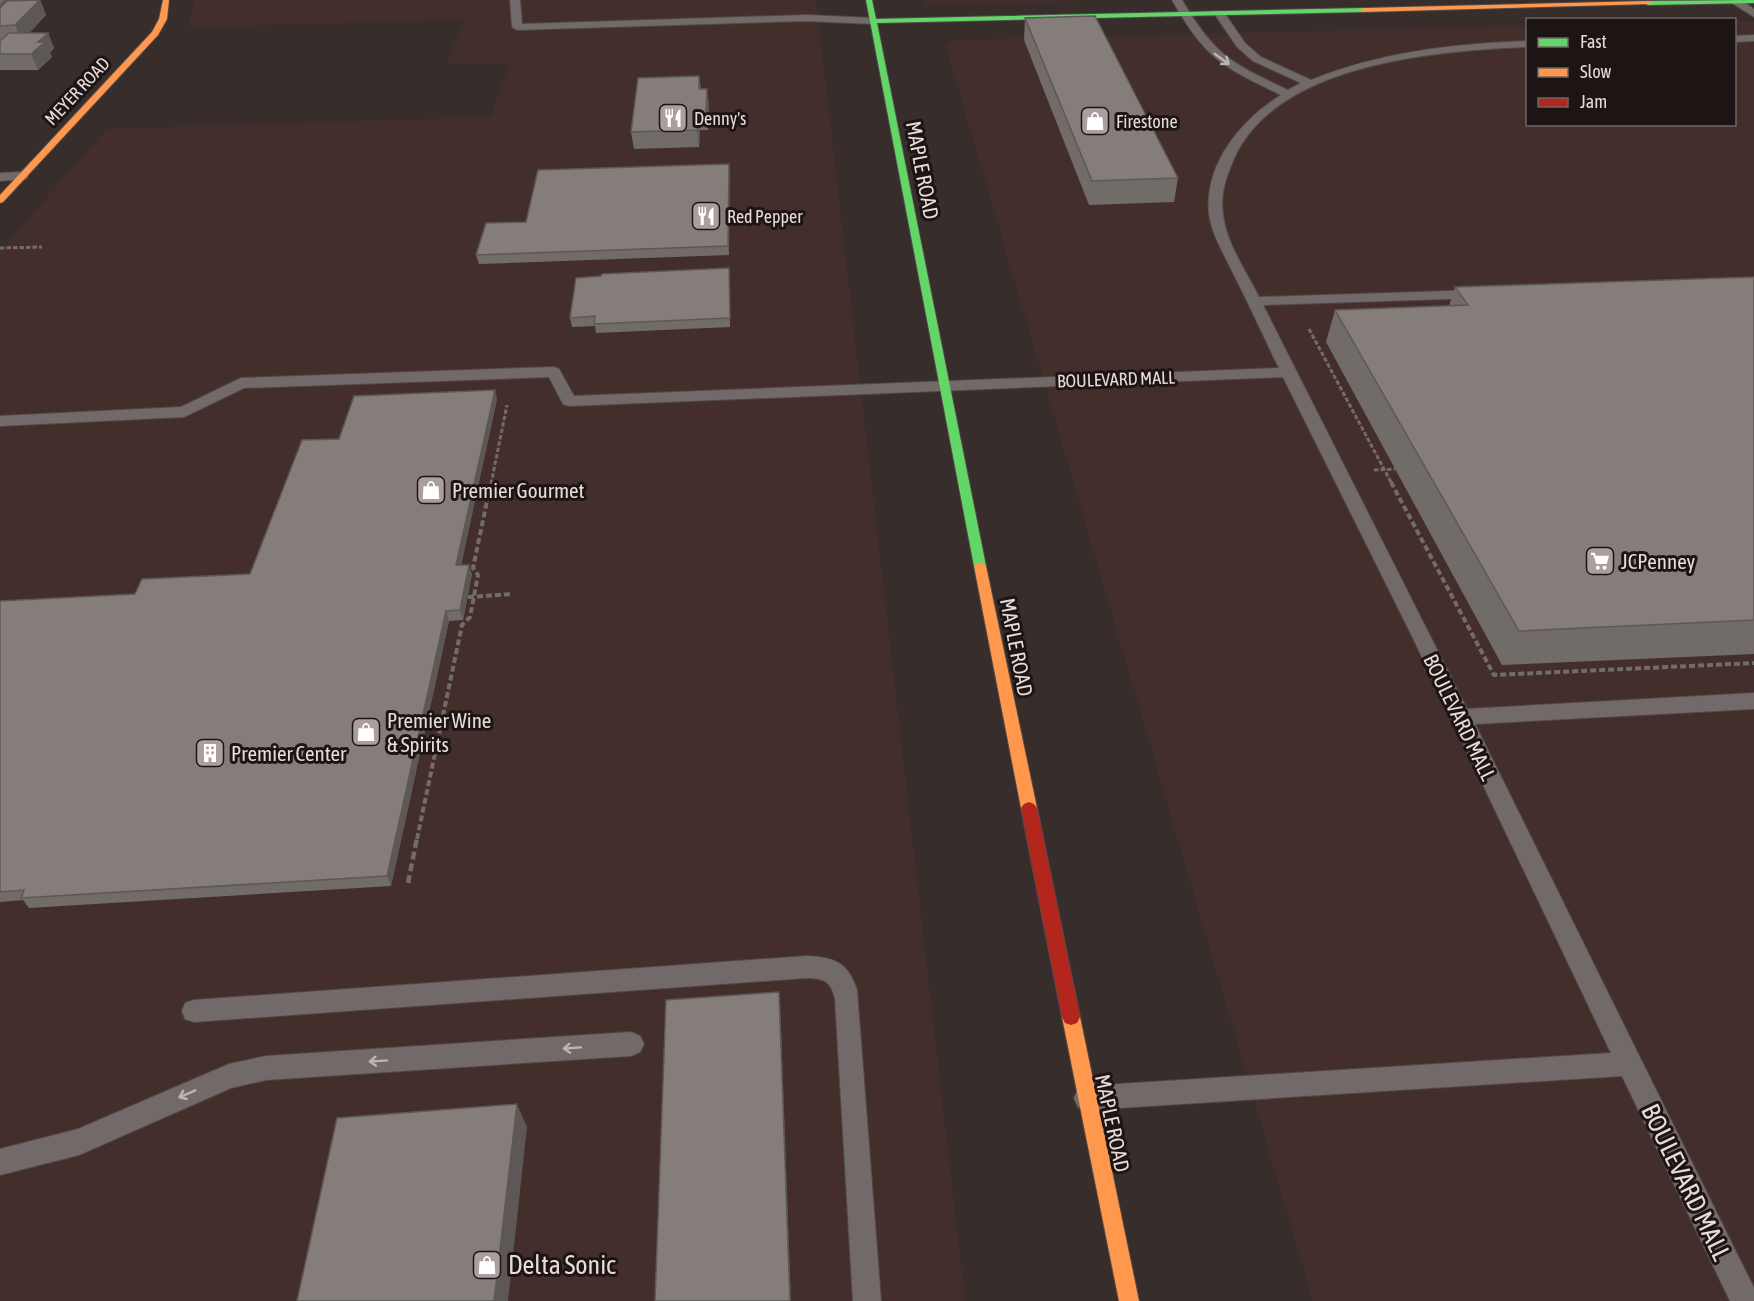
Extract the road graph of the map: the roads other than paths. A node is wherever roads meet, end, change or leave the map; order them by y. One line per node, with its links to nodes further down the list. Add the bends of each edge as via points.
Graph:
1 (166, 0): 16 (street, MEYER ROAD, via 164,19 155,33)
2 (515, 0): 10 (lane, via 517,27 806,18)
3 (869, 0): 10 (street, MAPLE ROAD)
4 (1177, 0): 8 (lane)
5 (1736, 1): 6 (street); 7 (street); 9 (lane)
6 (1754, 1)
7 (1219, 13): 8 (street); 14 (lane, via 1241,45 1257,58)
8 (1186, 14): 10 (street); 15 (lane, one-way to 15, via 1211,51 1239,71)
9 (1754, 14)
10 (874, 21): 22 (street, MAPLE ROAD)
11 (1754, 38): 12 (lane)
12 (1736, 39)
13 (1526, 44): 14 (lane, BOULEVARD MALL, via 1404,56)
14 (1311, 84): 15 (lane, BOULEVARD MALL)
15 (1287, 94): 20 (lane, BOULEVARD MALL, via 1250,122 1227,159 1218,183 1216,216)
16 (22, 176): 17 (lane); 18 (street, MEYER ROAD)
17 (0, 177)
18 (0, 200)
19 (1491, 293): 20 (lane)
20 (1254, 301): 21 (lane, BOULEVARD MALL)
21 (1288, 372): 22 (lane, BOULEVARD MALL); 25 (lane, BOULEVARD MALL)
22 (943, 385): 23 (lane, BOULEVARD MALL, via 569,401 554,372 241,383 184,412); 29 (street, MAPLE ROAD)
23 (0, 421)
24 (1754, 701): 25 (lane)
25 (1461, 717): 28 (lane, BOULEVARD MALL)
26 (194, 1011): 31 (lane, via 806,967 837,972 847,999)
27 (631, 1044): 30 (lane, one-way to 30, via 266,1068 230,1076 79,1142)
28 (1628, 1064): 29 (lane); 33 (lane, BOULEVARD MALL)
29 (1087, 1098): 32 (street, MAPLE ROAD)
30 (0, 1162)
31 (867, 1301)
32 (1129, 1301)
33 (1745, 1301)

